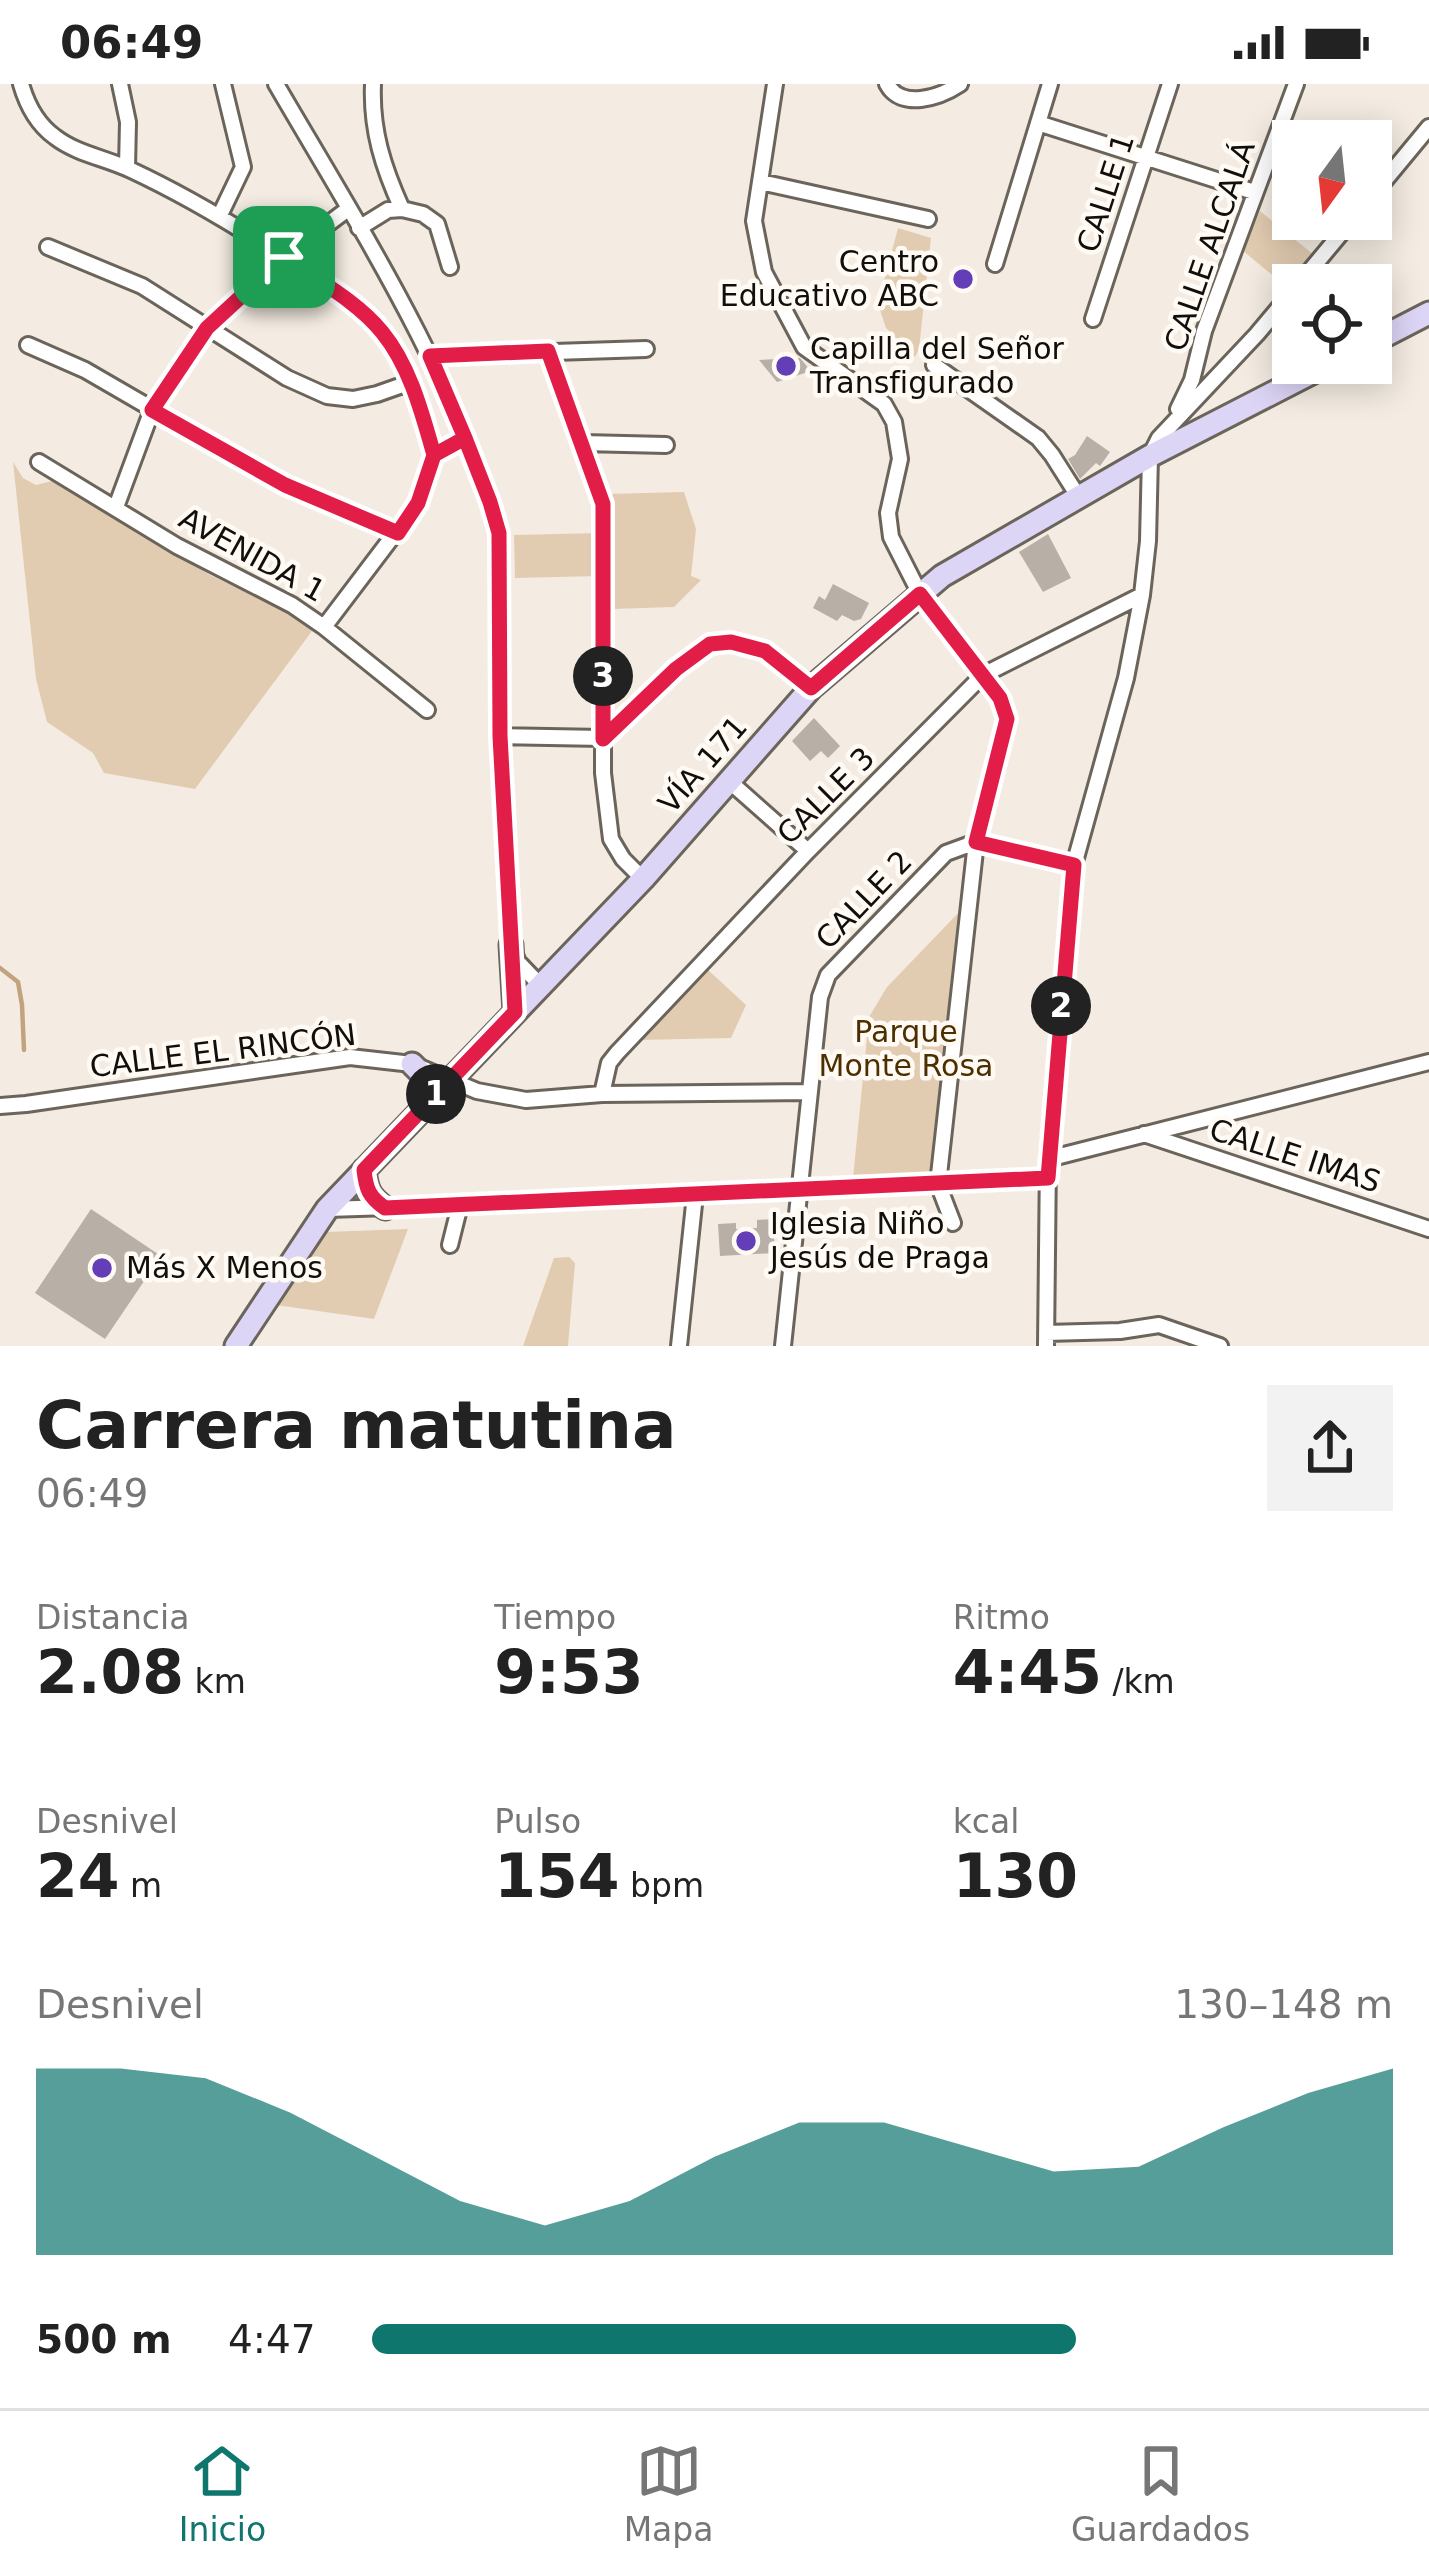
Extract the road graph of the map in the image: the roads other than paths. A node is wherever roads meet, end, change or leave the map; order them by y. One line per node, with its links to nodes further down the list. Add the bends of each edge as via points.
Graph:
1 (21, 84): 15 (street, via 26,104 54,137)
2 (120, 84): 15 (street)
3 (223, 84): 21 (street, via 243,167)
4 (276, 84): 19 (street)
5 (373, 84): 20 (street, via 383,166)
6 (775, 84): 17 (street)
7 (887, 84): 8 (street, via 899,99)
8 (959, 84)
9 (1050, 84): 12 (street)
10 (1170, 84): 14 (street, CALLE 1)
11 (1296, 84): 18 (street, CALLE ALCALÁ)
12 (1038, 123): 14 (street); 27 (street)
13 (1429, 127): 16 (street)
14 (1146, 157): 18 (street); 32 (street, CALLE 1)
15 (127, 168): 21 (street)
16 (1392, 172)
17 (761, 182): 22 (street); 55 (street, via 754,221 764,272 784,313 803,347 884,404 894,422 900,458 891,537)
18 (1254, 192): 38 (street, CALLE ALCALÁ)
19 (349, 209): 23 (street); 26 (street)
20 (402, 209): 23 (street); 29 (street, via 436,224)
21 (220, 215): 26 (street)
22 (928, 219)
23 (359, 228): 39 (street)
24 (1336, 240): 28 (street)
25 (48, 247): 33 (street, via 142,286)
26 (284, 257): 33 (street); 42 (street, via 382,332)
27 (995, 264)
28 (1316, 264)
29 (450, 267)
30 (1429, 313): 34 (main road)
31 (1272, 315): 41 (street)
32 (1093, 319)
33 (207, 328): 42 (street, via 327,396 353,398); 44 (street)
34 (1392, 332)
35 (28, 345): 44 (street)
36 (646, 349): 37 (street)
37 (548, 351): 39 (street); 47 (street)
38 (1198, 354): 41 (street, via 1208,369); 45 (street, CALLE ALCALÁ)
39 (430, 356): 46 (street)
40 (934, 365): 52 (street, via 1037,438)
41 (1222, 371): 45 (street)
42 (411, 382): 49 (street)
43 (1290, 384): 50 (main road, VÍA 171)
44 (152, 410): 53 (street); 54 (street, via 285,485)
45 (1171, 425): 50 (street)
46 (465, 438): 49 (street); 61 (street, via 499,533)
47 (583, 443): 48 (street); 62 (street, via 603,504)
48 (666, 445)
49 (434, 455): 54 (street)
50 (1150, 455): 52 (main road, VÍA 171); 56 (street)
51 (40, 463): 53 (street, AVENIDA 1)
52 (1078, 496): 55 (main road, VÍA 171)
53 (116, 507): 57 (street, AVENIDA 1)
54 (398, 533): 57 (street)
55 (920, 594): 58 (street); 59 (main road, VÍA 171)
56 (1142, 595): 58 (street, CALLE 3); 66 (street)
57 (324, 627): 60 (street, AVENIDA 1)
58 (983, 675): 64 (street, via 1007,719); 65 (street, CALLE 3)
59 (811, 688): 62 (street, via 765,651 710,644); 63 (main road, VÍA 171)
60 (427, 710)
61 (500, 736): 62 (street); 68 (street)
62 (603, 739): 67 (street, via 611,839)
63 (729, 781): 65 (street); 67 (main road, VÍA 171)
64 (976, 842): 66 (street); 74 (street, CALLE 2, via 946,854 828,975); 82 (street)
65 (808, 851): 75 (street, CALLE 3, via 616,1053)
66 (1074, 865): 79 (street)
67 (643, 879): 69 (main road, VÍA 171)
68 (511, 945): 69 (street); 70 (main road)
69 (541, 986): 70 (main road, VÍA 171)
70 (515, 1012): 73 (main road, VÍA 171)
71 (1429, 1063): 78 (street)
72 (412, 1064): 73 (street, CALLE EL RINCÓN); 76 (main road, via 428,1080); 77 (street, CALLE EL RINCÓN, via 350,1057)
73 (451, 1078): 75 (street, via 526,1100); 76 (main road, VÍA 171)
74 (809, 1092): 75 (street); 83 (street, CALLE 2)
75 (602, 1094)
76 (431, 1099): 80 (main road, VÍA 171)
77 (0, 1106)
78 (1144, 1134): 79 (street); 89 (street, CALLE IMAS)
79 (1048, 1160): 81 (street)
80 (364, 1170): 86 (main road, via 371,1198); 87 (main road, VÍA 171)
81 (1048, 1178): 82 (street); 91 (street)
82 (938, 1184): 83 (street); 88 (street)
83 (801, 1189): 84 (street); 94 (street)
84 (695, 1195): 85 (street); 93 (street)
85 (460, 1205): 86 (street); 90 (street)
86 (385, 1208): 87 (street)
87 (327, 1209): 92 (main road, VÍA 171)
88 (953, 1223)
89 (1429, 1229)
90 (450, 1245)
91 (1046, 1339): 95 (street, via 1159,1324)
92 (236, 1346)
93 (680, 1346)
94 (783, 1346)
95 (1220, 1346)

